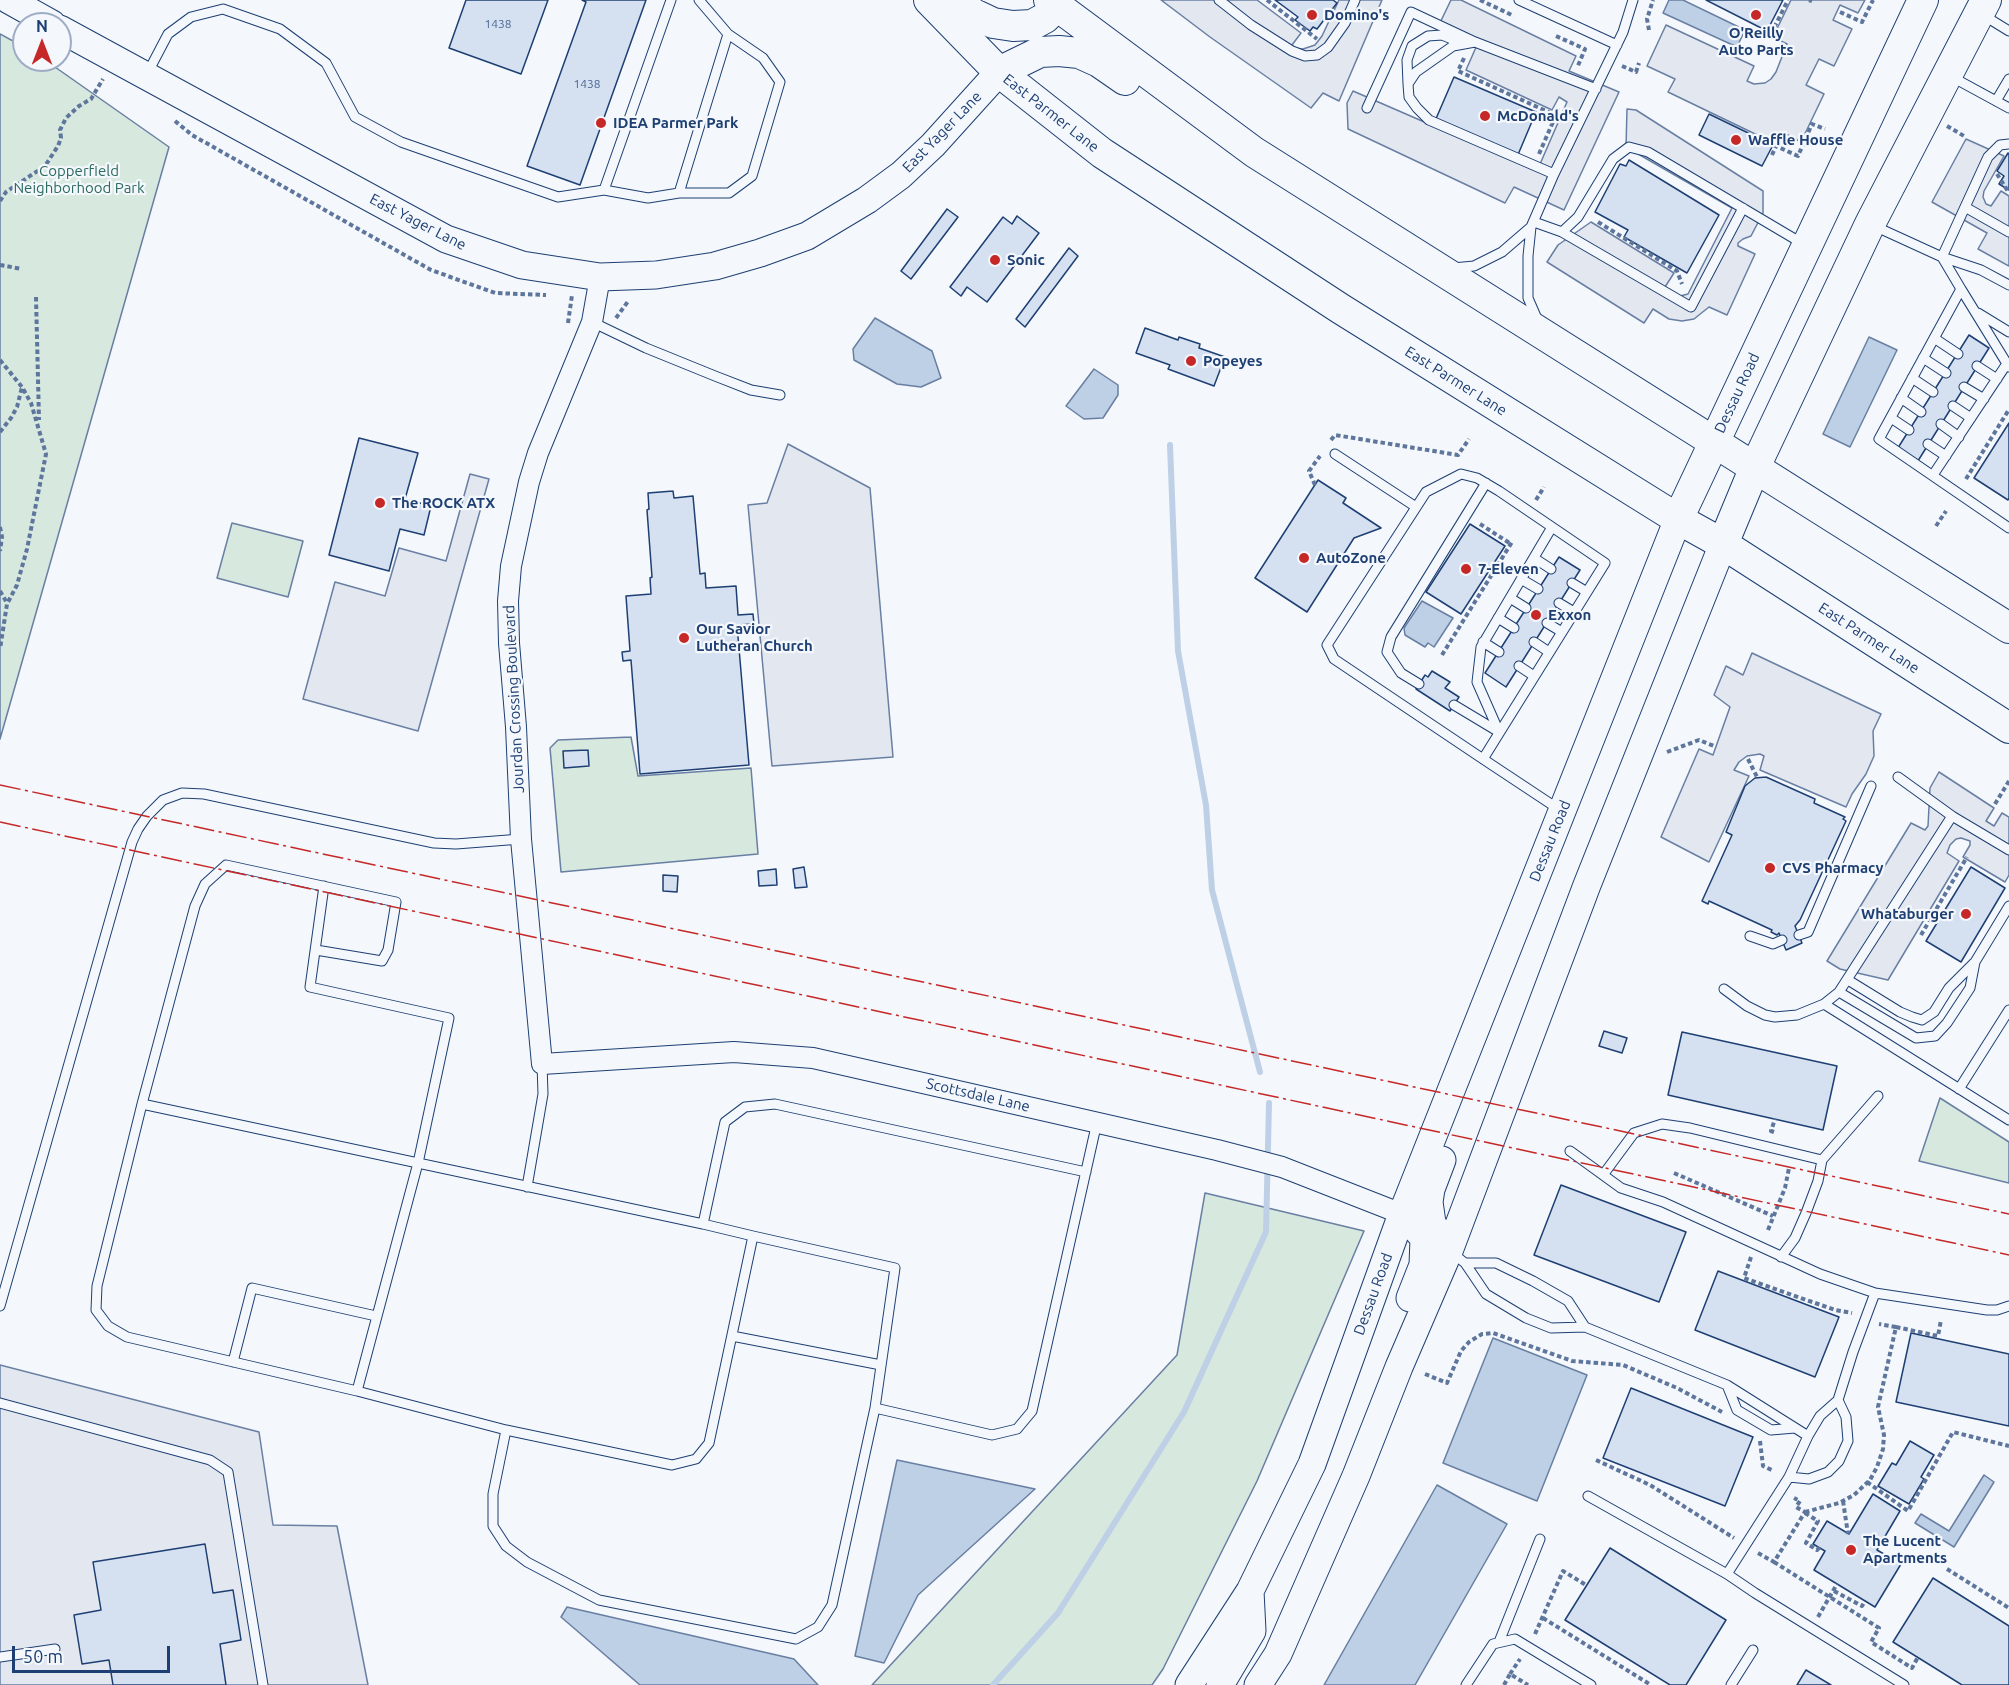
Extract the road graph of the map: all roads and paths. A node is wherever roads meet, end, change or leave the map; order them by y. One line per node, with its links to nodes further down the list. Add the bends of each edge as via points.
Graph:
1 (9, 0): 18 (main road)
2 (671, 0): 54 (lane)
3 (699, 0): 23 (lane)
4 (929, 0): 33 (main road, East Parmer Lane)
5 (954, 0): 16 (main road, via 993,23 1013,26 1032,25 1045,18)
6 (1219, 0): 29 (lane, via 1292,51 1317,55)
7 (1267, 0): 29 (path)
8 (1355, 0): 29 (lane, via 1345,23)
9 (1480, 0): 20 (path)
10 (1519, 0): 28 (lane)
11 (1633, 0): 28 (lane)
12 (1653, 0): 21 (path)
13 (1788, 0): 25 (path)
14 (1873, 0): 19 (path, via 1862,22)
15 (1923, 0): 65 (main road, Dessau Road)
16 (1055, 2): 51 (main road)
17 (1982, 7): 22 (lane); 35 (main road)
18 (30, 12)
19 (1840, 12)
20 (1522, 20)
21 (1648, 30)
22 (2009, 31)
23 (728, 34): 55 (lane); 55 (lane, via 763,58 780,82 752,176 729,193)
24 (1553, 34): 32 (path, via 1585,49)
25 (1771, 34)
26 (72, 35): 36 (main road, East Yager Lane)
27 (1470, 43): 38 (lane, via 1453,46 1416,72); 38 (lane, via 1442,35 1428,36 1412,45 1407,60); 39 (lane); 41 (lane, via 1411,12); 44 (path, via 1458,70)
28 (1617, 45): 39 (lane)
29 (1328, 46)
30 (1640, 63): 31 (path, via 1636,72)
31 (1618, 65)
32 (1577, 69)
33 (999, 72): 51 (main road, via 1040,52 1079,53 1108,68 1224,155 1243,163); 70 (main road, East Yager Lane, via 901,175 807,236 715,267); 122 (main road, East Parmer Lane, via 1111,159 1341,309)
34 (105, 75): 57 (path, via 91,99 66,118 58,146 45,166 6,192)
35 (1947, 75): 40 (lane); 62 (main road)
36 (146, 76): 54 (lane, via 168,34 191,17 223,9 280,29 326,63 355,117 401,142 558,197); 70 (main road, East Yager Lane, via 446,239 522,265)
37 (2009, 79): 40 (lane)
38 (1408, 84): 52 (lane, via 1409,97 1429,120)
39 (1596, 89): 52 (lane)
40 (1996, 101): 43 (lane)
41 (1367, 108)
42 (1558, 108): 44 (path)
43 (2009, 108)
44 (1555, 115): 50 (path)
45 (1947, 126): 47 (path)
46 (1825, 129): 49 (path, via 1812,124 1798,156 1776,146)
47 (1964, 136)
48 (2009, 144): 58 (lane, via 2000,145 1988,157)
49 (1772, 155)
50 (1537, 157)
51 (1273, 164): 69 (main road)
52 (1554, 174): 61 (lane)
53 (1996, 174): 56 (path)
54 (604, 190): 55 (lane, via 648,198)
55 (679, 193)
56 (2009, 193)
57 (0, 201)
58 (1965, 207): 64 (lane); 66 (lane)
59 (1743, 208): 63 (lane, via 1648,152 1629,147 1613,159 1578,217); 63 (lane, via 1691,307); 65 (lane)
60 (1598, 222): 73 (path, via 1677,271)
61 (1533, 224): 63 (lane); 69 (lane, via 1502,252 1473,266); 80 (lane, via 1527,256 1527,298)
62 (1870, 224): 66 (lane); 113 (main road)
63 (1562, 232)
64 (2009, 232)
65 (1807, 246): 107 (main road, Dessau Road)
66 (1942, 257): 71 (lane, via 1981,270); 72 (lane)
67 (0, 265): 68 (path)
68 (22, 269)
69 (1440, 269): 80 (main road)
70 (600, 277): 77 (street, Jourdan Crossing Boulevard)
71 (2009, 285)
72 (1961, 289): 76 (lane); 81 (lane)
73 (1685, 292)
74 (572, 295): 78 (path)
75 (36, 297): 102 (path)
76 (1974, 311): 79 (lane); 86 (lane)
77 (592, 322): 93 (lane, via 751,390); 171 (street, Jourdan Crossing Boulevard, via 538,453 511,566 507,619)
78 (567, 331)
79 (2009, 332)
80 (1545, 336): 107 (main road)
81 (1934, 338): 82 (lane); 83 (lane)
82 (1958, 354)
83 (1923, 358): 87 (lane); 88 (lane)
84 (0, 360): 90 (path)
85 (1977, 366): 89 (lane)
86 (2008, 366): 89 (lane)
87 (1946, 373)
88 (1912, 378): 92 (lane); 94 (lane)
89 (1997, 379): 95 (lane)
90 (22, 387): 102 (path); 104 (path, via 17,407)
91 (1964, 387): 95 (lane)
92 (1933, 392)
93 (780, 395)
94 (1901, 398): 98 (lane); 99 (lane)
95 (1984, 399): 100 (lane)
96 (1953, 406): 100 (lane)
97 (2008, 411): 115 (path)
98 (1921, 412)
99 (1891, 417): 103 (lane); 114 (lane, via 1879,440)
100 (1971, 418): 105 (lane)
101 (1941, 424): 105 (lane)
102 (40, 429): 140 (path, via 46,454 40,490 17,585)
103 (1909, 430)
104 (0, 432)
105 (1959, 437): 112 (lane)
106 (1469, 440): 108 (path, via 1458,455 1335,435)
107 (1714, 442): 113 (main road); 122 (main road, Dessau Road)
108 (1328, 444)
109 (1929, 444): 112 (lane)
110 (1322, 453): 117 (path, via 1309,471)
111 (1335, 454): 120 (lane)
112 (1946, 456): 114 (lane)
113 (1755, 467): 129 (main road); 146 (main road)
114 (1933, 475): 124 (lane)
115 (1966, 479)
116 (1486, 483): 120 (lane, via 1461,474 1426,492); 127 (lane); 156 (lane, via 1391,637 1387,652 1401,673)
117 (1315, 485)
118 (1544, 488): 119 (path)
119 (1536, 501)
120 (1416, 507): 162 (lane, via 1328,645 1334,659)
121 (1946, 511): 125 (path)
122 (1678, 519): 129 (main road, East Parmer Lane); 169 (main road, Dessau Road)
123 (1480, 524): 153 (path, via 1511,543)
124 (2008, 525)
125 (1936, 526)
126 (0, 527): 128 (path)
127 (1552, 527): 131 (lane); 137 (lane, via 1605,563)
128 (1, 544): 130 (path)
129 (1723, 544): 158 (main road, East Parmer Lane); 210 (main road, via 1587,885)
130 (0, 551)
131 (1534, 558): 132 (lane); 133 (lane)
132 (1551, 569)
133 (1521, 579): 135 (lane); 138 (lane)
134 (1572, 583): 137 (lane)
135 (1538, 590)
136 (0, 591): 140 (path)
137 (1587, 592): 142 (lane)
138 (1510, 598): 141 (lane); 143 (lane)
139 (1559, 603): 142 (lane)
140 (7, 604): 150 (path)
141 (1526, 608)
142 (1574, 612): 147 (lane)
143 (1498, 618): 145 (lane); 148 (lane)
144 (1546, 622): 147 (lane)
145 (1514, 628)
146 (2009, 628)
147 (1562, 632): 152 (lane)
148 (1483, 642): 151 (lane); 159 (lane, via 1478,682)
149 (1534, 642): 152 (lane)
150 (0, 649)
151 (1498, 652)
152 (1549, 652): 155 (lane)
153 (1442, 655)
154 (1519, 666): 155 (lane)
155 (1534, 676): 159 (lane)
156 (1419, 684)
157 (1454, 705): 159 (lane)
158 (2009, 728)
159 (1499, 732): 162 (lane)
160 (1714, 746): 161 (path, via 1699,741)
161 (1667, 752)
162 (1483, 759): 169 (lane)
163 (1748, 759): 164 (path)
164 (1757, 777)
165 (1898, 777): 170 (lane)
166 (2009, 781): 168 (path)
167 (1871, 786): 176 (lane, via 1808,932)
168 (1995, 804)
169 (1562, 812): 191 (main road, Dessau Road)
170 (1952, 816): 172 (lane); 182 (lane)
171 (521, 839): 187 (street, Jourdan Crossing Boulevard); 213 (lane, via 434,843 204,794 182,793 163,800 147,816 132,842)
172 (2009, 850)
173 (1967, 857): 177 (path)
174 (324, 886): 180 (lane); 180 (lane, via 396,902 388,950 382,962); 190 (lane, via 226,865 205,884 195,906)
175 (2009, 906): 181 (lane)
176 (1799, 935)
177 (1921, 935)
178 (1750, 936): 179 (lane, via 1773,944)
179 (1782, 940)
180 (316, 950): 198 (lane, via 310,987 449,1018)
181 (1975, 962): 182 (lane, via 1949,988 1934,1012 1922,1020 1900,1012); 184 (lane, via 1970,988 1935,1036 1916,1038)
182 (1848, 980): 184 (lane)
183 (1724, 989): 185 (lane, via 1747,1006 1775,1017 1797,1015)
184 (1839, 992): 185 (lane)
185 (1824, 1004): 188 (lane)
186 (2009, 1010): 188 (lane)
187 (542, 1064): 194 (street, Scottsdale Lane, via 734,1052 813,1058); 203 (lane, via 543,1094)
188 (1959, 1089): 193 (lane)
189 (1878, 1096): 197 (lane)
190 (142, 1104): 198 (lane); 222 (lane, via 97,1286 96,1310 108,1326 127,1337)
191 (1445, 1104): 204 (main road, Dessau Road); 210 (main road, via 1447,1147 1429,1202 1432,1223)
192 (1775, 1119): 195 (path, via 1771,1131)
193 (2009, 1120)
194 (1097, 1122): 200 (lane); 204 (street, Scottsdale Lane, via 1282,1167)
195 (1782, 1133)
196 (1570, 1151): 202 (lane)
197 (1822, 1160): 202 (lane, via 1662,1124 1634,1133); 211 (lane, via 1806,1213)
198 (417, 1163): 203 (lane); 216 (lane)
199 (1789, 1168): 205 (path)
200 (1086, 1172): 206 (lane, via 775,1104 745,1107 725,1122); 230 (lane, via 1032,1411 1017,1429 992,1435)
201 (1674, 1173): 205 (path)
202 (1603, 1176): 211 (lane, via 1621,1188 1663,1202)
203 (527, 1187): 206 (lane)
204 (1402, 1214): 224 (main road, via 1424,1238 1423,1265 1396,1332); 255 (main road, Dessau Road, via 1312,1464)
205 (1773, 1216): 207 (path)
206 (703, 1224): 208 (lane)
207 (1768, 1230)
208 (753, 1236): 221 (lane); 223 (lane, via 895,1268)
209 (1752, 1256): 215 (path, via 1744,1278)
210 (1457, 1257): 219 (lane, via 1496,1263 1533,1281 1568,1301); 219 (lane, via 1486,1294 1526,1318 1551,1328); 224 (main road)
211 (1781, 1257): 212 (lane)
212 (1875, 1293): 214 (lane, via 1987,1310); 228 (lane)
213 (0, 1306)
214 (2009, 1306)
215 (1852, 1313)
216 (376, 1316): 222 (lane, via 252,1288); 227 (lane)
217 (1941, 1320): 220 (path, via 1938,1336)
218 (1879, 1324): 220 (path)
219 (1585, 1326): 226 (lane)
220 (1896, 1327): 240 (path, via 1878,1407 1883,1449)
221 (732, 1336): 223 (lane); 233 (lane, via 709,1443 696,1460 672,1465)
222 (234, 1362): 227 (lane)
223 (881, 1365): 230 (lane)
224 (1399, 1367): 273 (main road, via 1282,1644)
225 (1425, 1374): 231 (path, via 1447,1383 1469,1342 1493,1333 1572,1361 1623,1365)
226 (1727, 1385): 232 (lane); 232 (lane, via 1737,1410 1771,1430)
227 (357, 1391): 233 (lane)
228 (1838, 1400): 235 (lane, via 1820,1416); 239 (lane, via 1846,1417 1848,1441 1839,1461 1828,1472 1809,1479)
229 (0, 1403): 270 (lane, via 210,1460 228,1472)
230 (875, 1408): 233 (lane, via 832,1605 819,1626 796,1639 599,1600 527,1562 506,1546 493,1526 493,1494)
231 (1728, 1415)
232 (1796, 1428): 235 (lane)
233 (506, 1430)
234 (1760, 1432): 238 (path, via 1762,1466)
235 (1808, 1437): 239 (lane)
236 (2009, 1446): 240 (path, via 1953,1432 1908,1511)
237 (1596, 1460): 247 (path, via 1650,1485)
238 (1774, 1471)
239 (1789, 1477): 252 (lane)
240 (1867, 1482): 243 (path)
241 (1588, 1496): 252 (lane)
242 (1794, 1498): 244 (path, via 1800,1501 1796,1507)
243 (1843, 1501): 244 (path); 245 (path)
244 (1805, 1512): 248 (path, via 1818,1521 1806,1543 1817,1550); 250 (path)
245 (1848, 1534)
246 (1540, 1539): 263 (lane)
247 (1735, 1539)
248 (1820, 1547)
249 (1758, 1553): 250 (path)
250 (1774, 1562): 257 (path)
251 (1947, 1569): 259 (path)
252 (1727, 1574): 261 (lane)
253 (1837, 1584): 256 (path)
254 (1586, 1586): 260 (path, via 1563,1571)
255 (1250, 1591): 271 (main road, Dessau Road); 272 (main road, via 1252,1631)
256 (1834, 1591): 257 (path); 258 (path, via 1862,1606)
257 (1830, 1597): 261 (path); 267 (path, via 1879,1628 1871,1642 1912,1668)
258 (1864, 1601)
259 (2009, 1608)
260 (1543, 1618): 262 (path); 278 (path)
261 (1811, 1628): 280 (lane)
262 (1535, 1634)
263 (1499, 1642): 274 (lane, via 1492,1644); 277 (lane, via 1515,1639)
264 (55, 1649): 266 (lane)
265 (1753, 1650): 279 (lane)
266 (0, 1657)
267 (1918, 1658)
268 (1520, 1659): 269 (path)
269 (1510, 1674): 275 (path); 276 (path)
270 (263, 1685)
271 (1190, 1685)
272 (1220, 1685)
273 (1258, 1685)
274 (1466, 1685)
275 (1504, 1685)
276 (1528, 1685)
277 (1591, 1685)
278 (1651, 1685)
279 (1731, 1685)
280 (1904, 1685)

